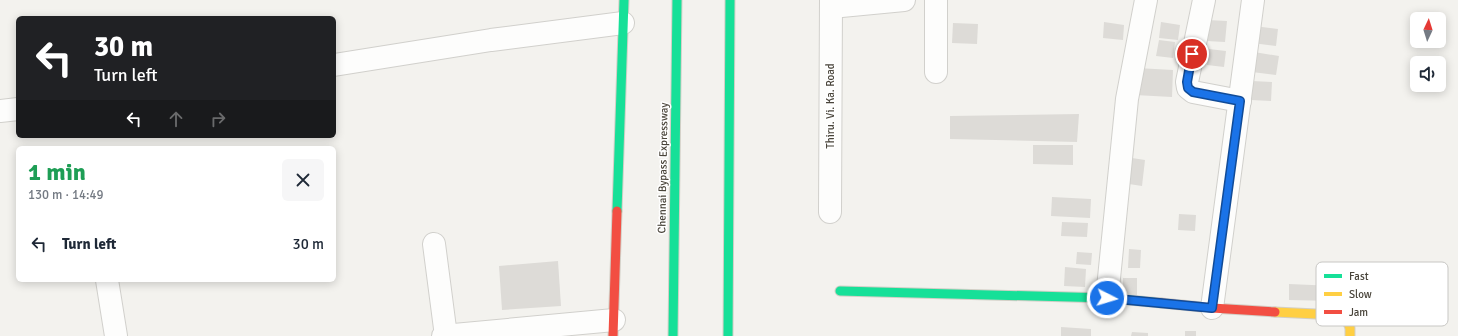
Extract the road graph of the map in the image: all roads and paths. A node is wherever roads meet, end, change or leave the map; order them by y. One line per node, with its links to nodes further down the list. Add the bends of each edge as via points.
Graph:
1 (624, 0): 10 (main road)
2 (677, 0): 27 (main road, Chennai Bypass Expressway)
3 (730, 0): 28 (main road)
4 (904, 0): 9 (street)
5 (936, 0): 12 (street)
6 (1146, 0): 20 (street, via 1128,99)
7 (1204, 0): 13 (street, via 1187,82 1188,88 1193,92)
8 (1253, 0): 13 (street)
9 (831, 3): 16 (street, Thiru. Vi. Ka. Road)
10 (623, 23): 11 (street, via 490,40); 24 (main road)
11 (336, 65)
12 (936, 72)
13 (1240, 101): 21 (street)
14 (16, 109): 15 (street)
15 (0, 111)
16 (830, 212)
17 (434, 244): 26 (street)
18 (107, 282): 25 (street)
19 (840, 291): 20 (main road)
20 (1107, 298): 21 (main road)
21 (1212, 308): 22 (main road)
22 (1316, 314)
23 (1350, 326): 29 (main road)
24 (614, 328): 26 (street)
25 (116, 336)
26 (445, 336)
27 (673, 336)
28 (728, 336)
29 (1350, 336)

